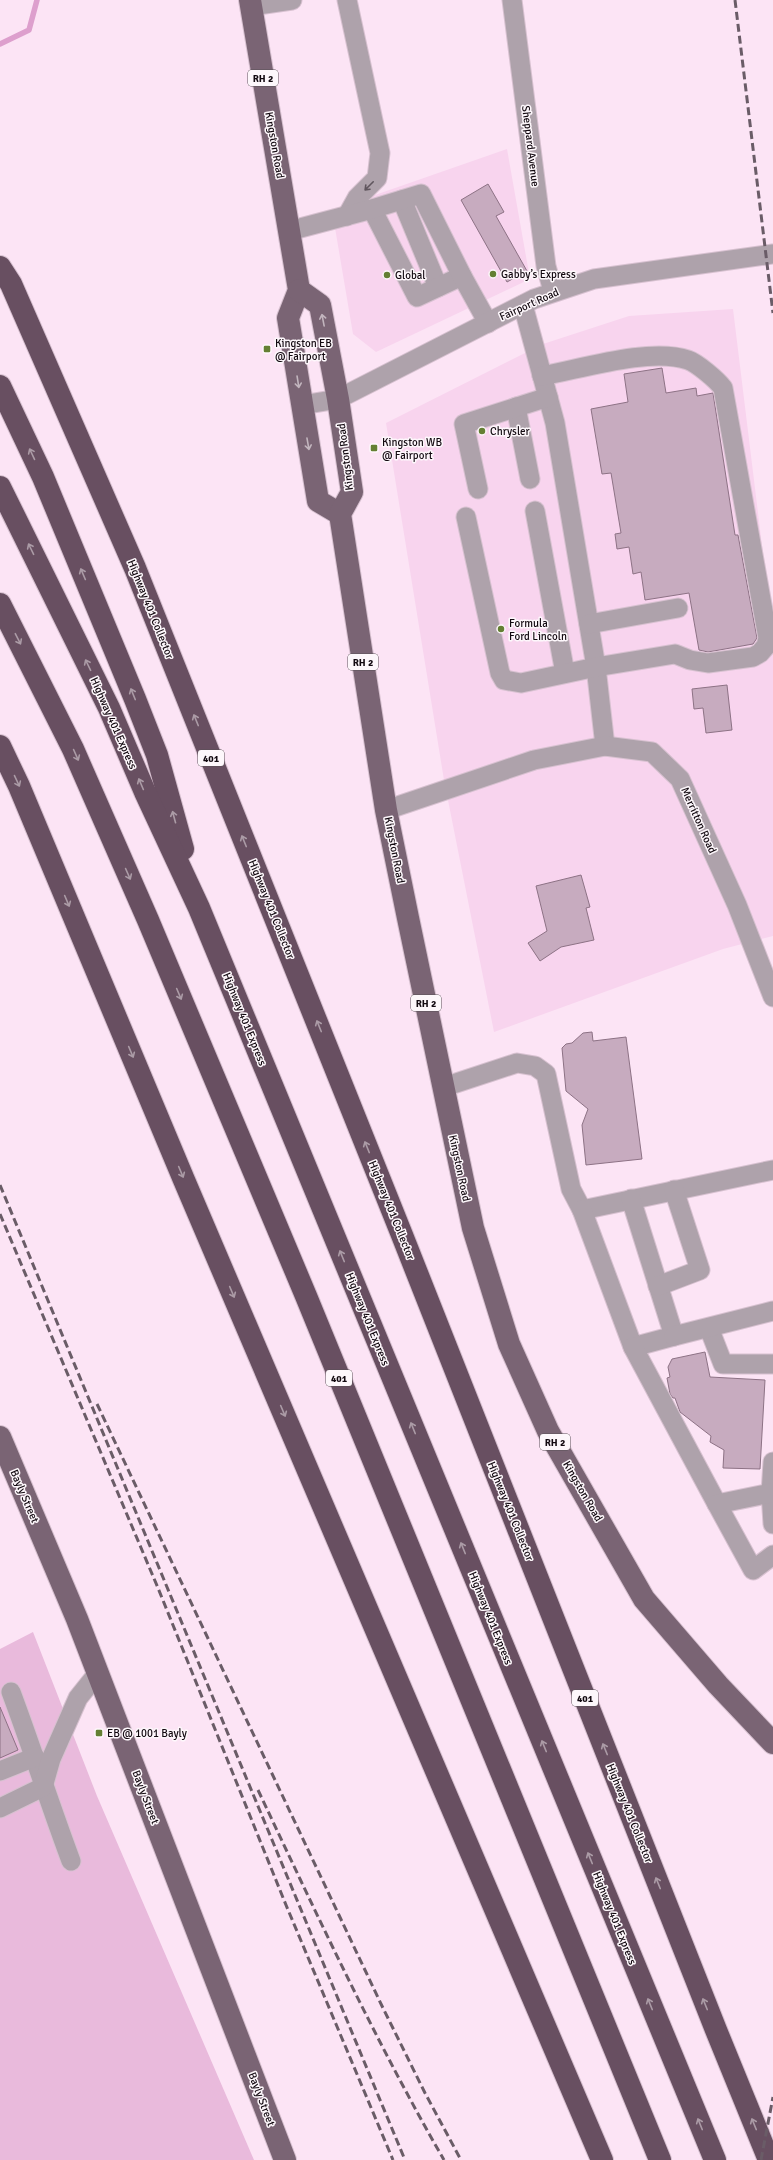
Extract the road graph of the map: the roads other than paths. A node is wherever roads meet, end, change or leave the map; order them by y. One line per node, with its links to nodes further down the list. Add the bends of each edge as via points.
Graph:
1 (292, 0): 4 (street)
2 (347, 0): 7 (street, one-way to 7, via 380,152 377,178 357,198)
3 (512, 0): 15 (street, Sheppard Avenue, via 546,266)
4 (251, 3): 8 (main road, Kingston Road / RH 2)
5 (402, 200): 6 (street); 12 (street, via 421,194); 13 (street)
6 (372, 210): 7 (street); 13 (street, via 417,297)
7 (347, 216): 8 (street)
8 (289, 231): 14 (main road, Kingston Road / RH 2)
9 (773, 254): 15 (street, Fairport Road, via 594,279)
10 (0, 258): 11 (highway, Highway 401 Collector)
11 (6, 275): 69 (highway, Highway 401 Collector / 401, one-way to 11, via 135,568)
12 (462, 276): 13 (street); 17 (street)
13 (438, 287)
14 (299, 290): 21 (main road, Kingston Road, one-way to 14, via 320,305); 22 (main road, one-way to 22, via 288,318)
15 (553, 292): 16 (street, Fairport Road)
16 (523, 305): 17 (street, Fairport Road); 18 (street)
17 (488, 322): 21 (street, Fairport Road)
18 (542, 376): 20 (street); 33 (street, via 654,356 673,356 689,360 724,388 768,638 766,646 753,657 708,663 675,654)
19 (0, 386): 38 (highway, one-way to 19, via 157,755 42,477)
20 (548, 398): 23 (street); 32 (street, via 555,424)
21 (338, 399): 22 (street, Fairport Road); 28 (main road, Kingston Road, via 352,492)
22 (302, 406): 28 (main road, one-way to 28, via 318,501)
23 (516, 407): 24 (street); 26 (street, via 464,424)
24 (530, 479)
25 (0, 487): 38 (highway, Highway 401 Express, one-way to 25, via 109,708)
26 (478, 489)
27 (535, 511): 34 (street)
28 (340, 514): 37 (main road, Kingston Road / RH 2)
29 (466, 517): 34 (street, via 500,672 504,680 521,683)
30 (0, 604): 67 (highway, 401, one-way to 67, via 73,749 148,920 306,1296)
31 (678, 608): 32 (street)
32 (589, 624): 33 (street)
33 (596, 667): 34 (street); 36 (street)
34 (565, 673)
35 (0, 746): 66 (highway, one-way to 66)
36 (605, 746): 37 (street, Merritton Road, via 534,760); 39 (street, Merritton Road, via 652,752 680,779 738,905)
37 (386, 810): 40 (main road, Kingston Road / RH 2)
38 (199, 908): 68 (highway, Highway 401 Express, one-way to 38)
39 (773, 997)
40 (444, 1087): 44 (street, via 516,1063 535,1066 546,1074 571,1189); 59 (main road, Kingston Road / RH 2, via 475,1235 509,1344 548,1431 644,1599)
41 (773, 1170): 42 (street)
42 (674, 1190): 43 (street); 45 (street, via 700,1270)
43 (631, 1199): 44 (street); 45 (street)
44 (582, 1210): 49 (street)
45 (658, 1286): 48 (street)
46 (773, 1311): 47 (street)
47 (709, 1328): 48 (street); 50 (street, via 723,1364)
48 (674, 1336): 49 (street)
49 (633, 1347): 54 (street)
50 (773, 1364)
51 (0, 1437): 57 (main road, Bayly Street)
52 (773, 1462): 53 (street)
53 (771, 1493): 54 (street); 55 (street)
54 (717, 1504): 56 (street, via 753,1570)
55 (773, 1524)
56 (773, 1555)
57 (98, 1673): 62 (street, via 78,1698 51,1759); 65 (main road, Bayly Street)
58 (11, 1692): 60 (street)
59 (773, 1743)
60 (35, 1757): 61 (street); 62 (street)
61 (0, 1772)
62 (43, 1787): 63 (street); 64 (street)
63 (0, 1808)
64 (71, 1861)
65 (286, 2160)
66 (602, 2160)
67 (660, 2160)
68 (715, 2160)
69 (769, 2160)

